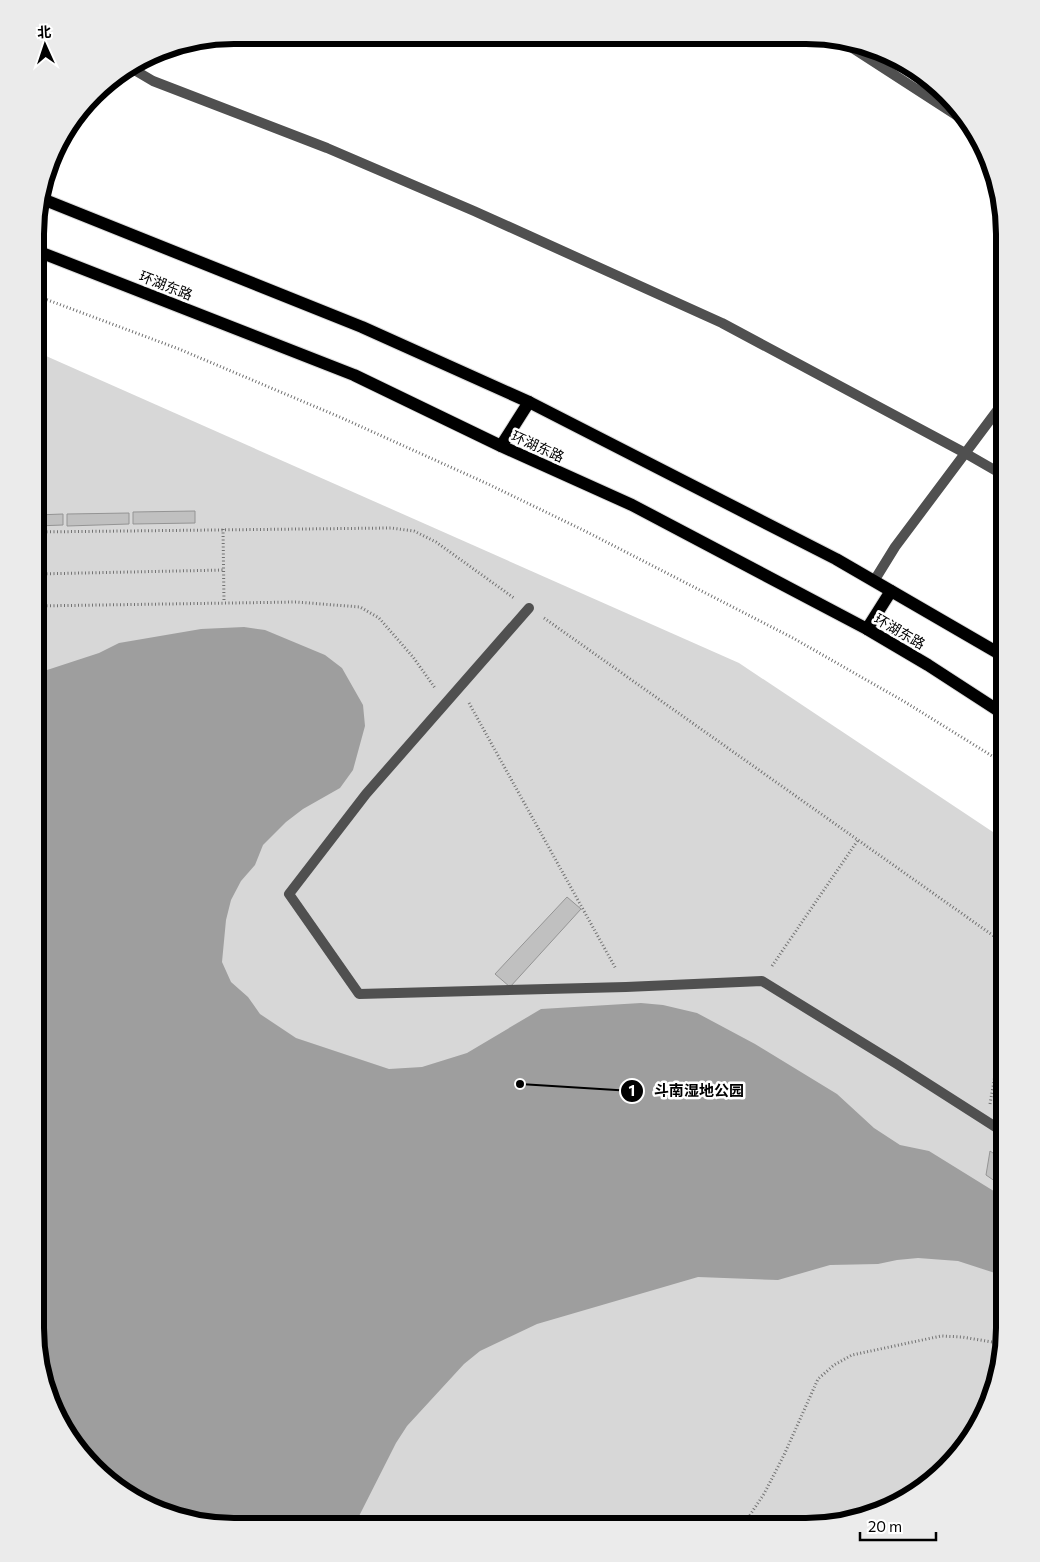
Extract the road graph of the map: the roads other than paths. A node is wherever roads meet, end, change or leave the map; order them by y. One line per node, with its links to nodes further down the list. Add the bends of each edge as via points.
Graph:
1 (856, 50): 3 (street)
2 (136, 71): 9 (street, via 153,81 327,148 474,211 722,323)
3 (952, 112)
4 (46, 201): 6 (main road, via 362,328)
5 (44, 253): 8 (main road, 环湖东路, via 354,375)
6 (529, 402): 8 (main road); 11 (main road)
7 (996, 412): 9 (street)
8 (501, 446): 14 (main road, 环湖东路, via 632,505)
9 (965, 453): 10 (street); 11 (street, via 895,547)
10 (996, 471)
11 (874, 581): 12 (main road)
12 (891, 591): 14 (main road); 15 (main road)
13 (529, 608): 17 (street, via 366,794 289,894 359,994 626,988 762,981)
14 (867, 629): 16 (main road, 环湖东路)
15 (996, 652)
16 (996, 709)
17 (996, 1127)

